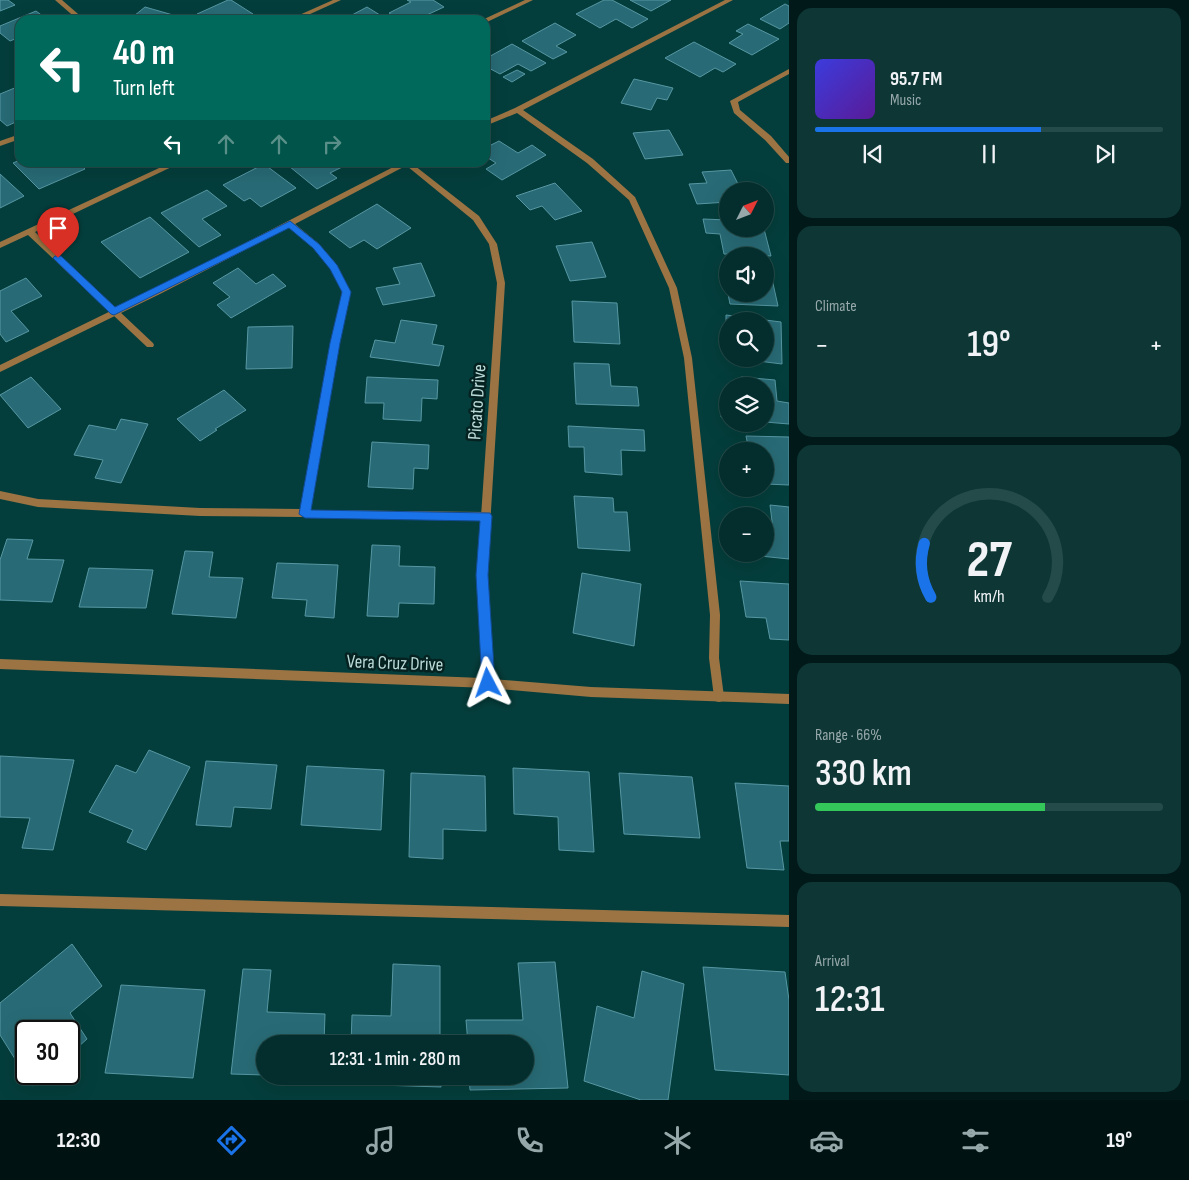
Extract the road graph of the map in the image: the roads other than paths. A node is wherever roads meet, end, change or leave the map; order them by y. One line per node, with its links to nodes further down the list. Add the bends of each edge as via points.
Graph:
1 (58, 0): 5 (street)
2 (338, 0): 6 (street)
3 (530, 0): 7 (street)
4 (730, 0): 9 (street)
5 (76, 15)
6 (303, 15)
7 (490, 19)
8 (789, 71): 13 (street, via 734,101 737,111)
9 (518, 110): 10 (street); 28 (street, via 590,161 632,199 673,288 688,358 715,615 714,658)
10 (490, 122)
11 (15, 138): 12 (street)
12 (0, 144)
13 (789, 161)
14 (168, 167): 18 (street)
15 (400, 167): 17 (street)
16 (413, 167): 25 (street, Picato Drive, via 476,218 493,244 501,282)
17 (290, 224): 20 (street); 24 (street, via 334,267 346,292)
18 (30, 232): 19 (street); 20 (street)
19 (0, 245)
20 (114, 312): 21 (street); 22 (street)
21 (150, 345)
22 (0, 369)
23 (0, 495): 24 (street, via 38,503)
24 (305, 514): 25 (street)
25 (486, 516): 27 (street, Picato Drive, via 482,575)
26 (0, 664): 27 (street, Vera Cruz Drive)
27 (488, 683): 28 (street, Vera Cruz Drive, via 591,692)
28 (718, 697): 29 (street, Vera Cruz Drive)
29 (789, 699)
30 (0, 900): 31 (street)
31 (789, 921)

